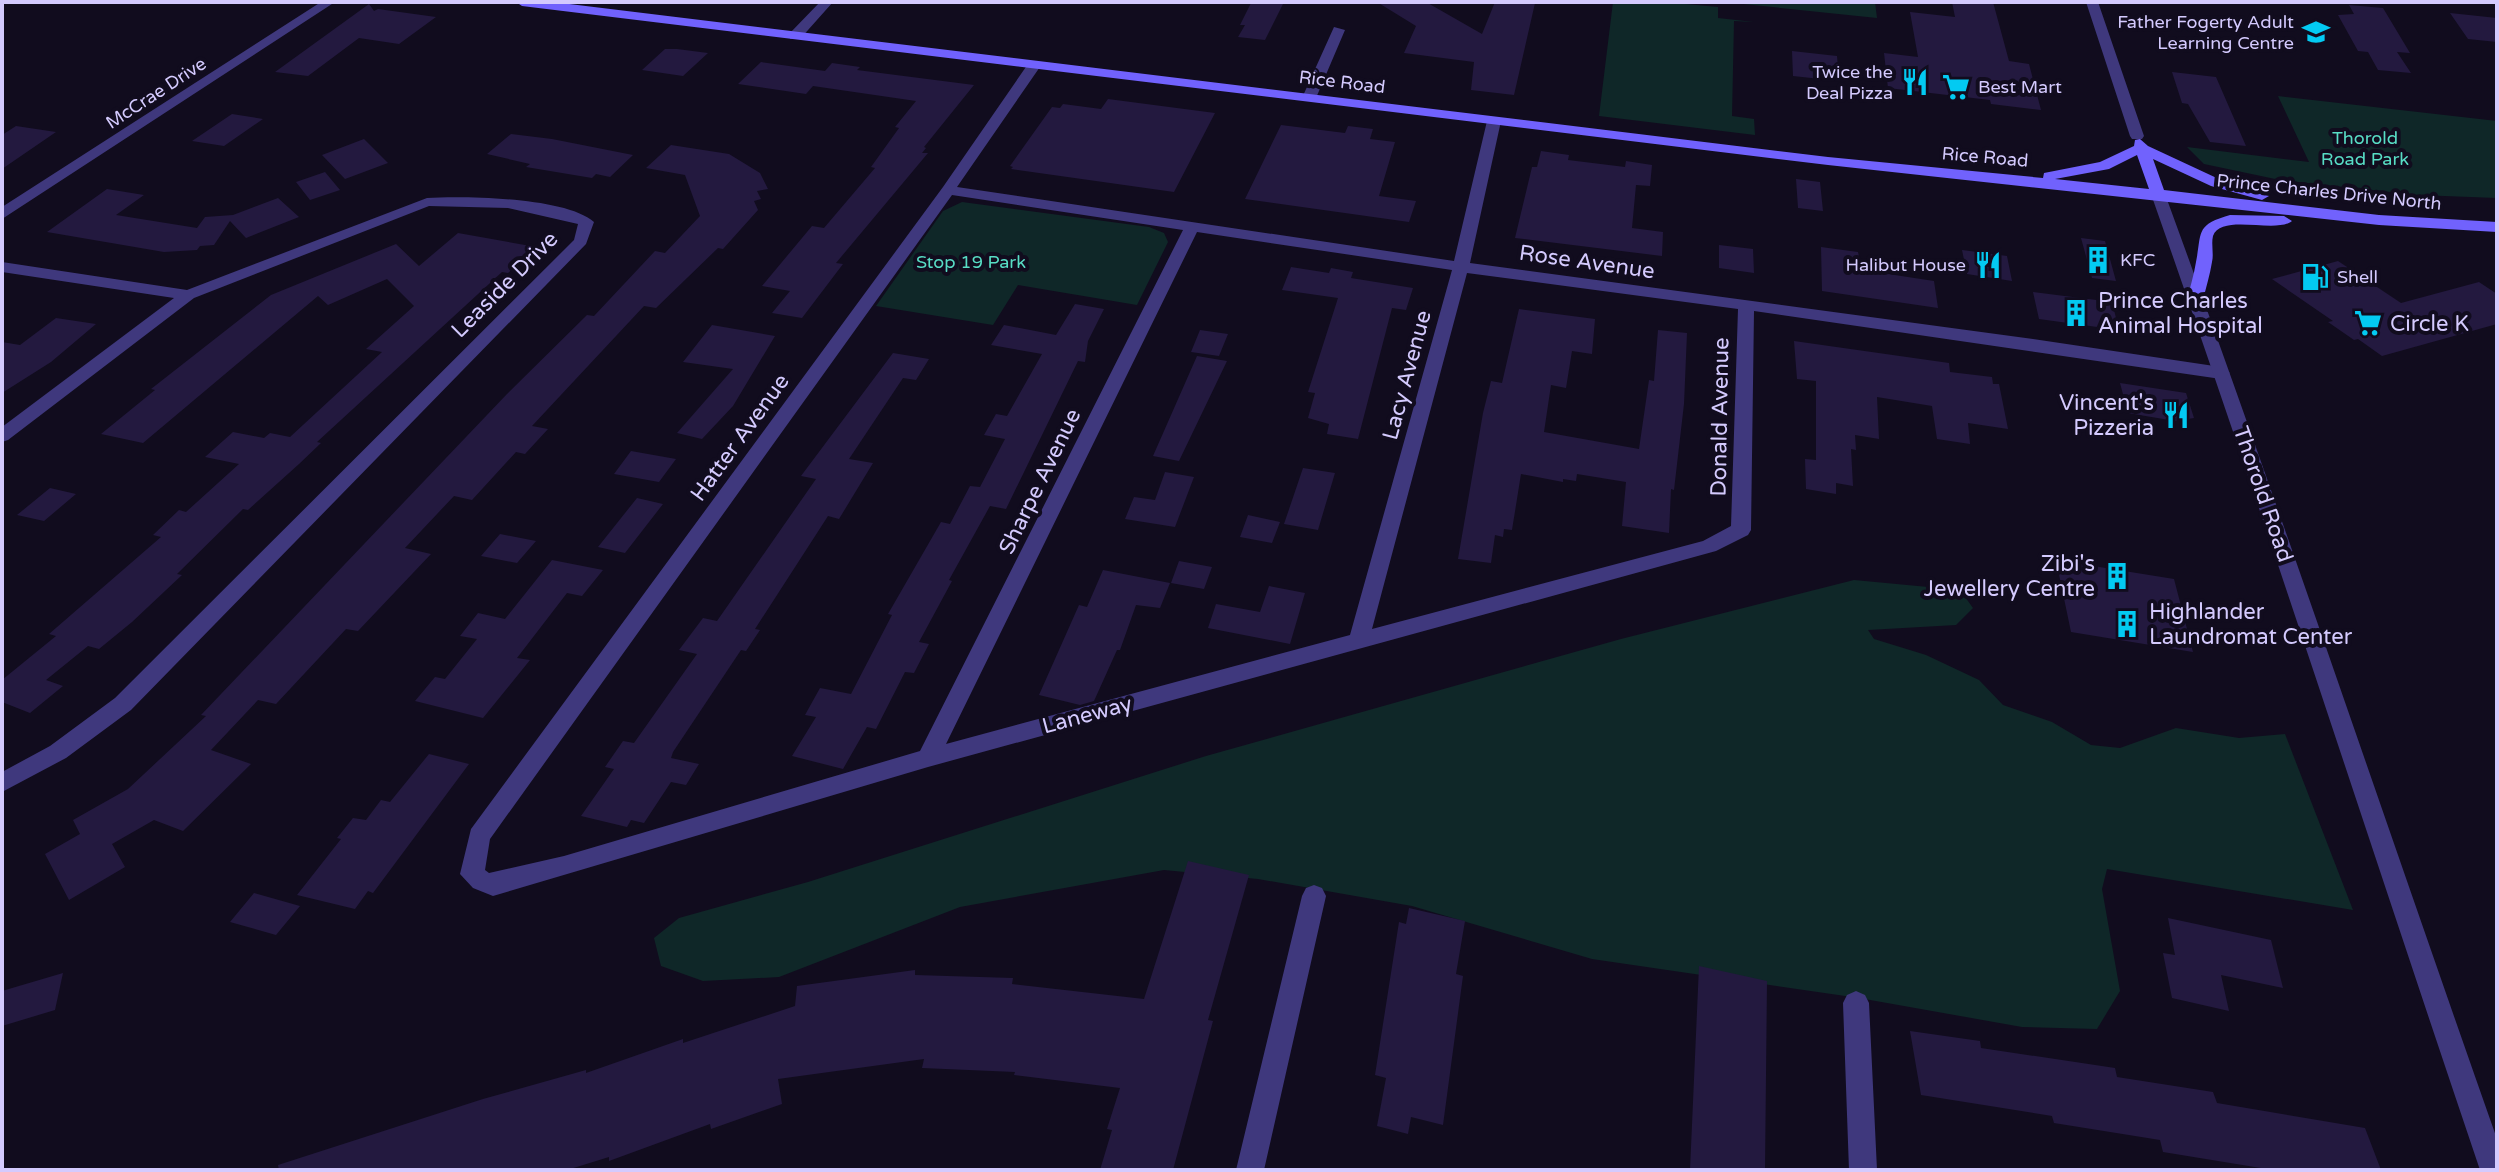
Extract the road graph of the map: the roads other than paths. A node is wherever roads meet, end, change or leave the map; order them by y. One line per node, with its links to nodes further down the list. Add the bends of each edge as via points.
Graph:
1 (329, 2): 14 (street, McCrae Drive)
2 (522, 2): 6 (main road, Rice Road)
3 (827, 2): 6 (street)
4 (2092, 2): 10 (street, Thorold Road)
5 (1339, 30): 8 (street)
6 (795, 36): 7 (main road, Rice Road)
7 (1035, 64): 8 (main road, Rice Road); 12 (street, Hatter Avenue)
8 (1309, 98): 9 (main road, Rice Road)
9 (1494, 121): 11 (main road, Rice Road); 19 (street, Lacy Avenue)
10 (2139, 142): 11 (main road, via 2089,170); 13 (main road, Thorold Road); 15 (main road, via 2228,187)
11 (2022, 181): 13 (main road, Rice Road)
12 (948, 190): 16 (street, Rose Avenue); 29 (street, Hatter Avenue)
13 (2158, 194): 15 (main road, Prince Charles Drive North); 21 (street, Thorold Road)
14 (2, 214)
15 (2379, 220): 17 (main road, Prince Charles Drive North); 21 (main road, via 2217,223 2205,237)
16 (1193, 225): 19 (street, Rose Avenue); 27 (street, Sharpe Avenue)
17 (2497, 227)
18 (2, 267): 20 (street, Leaside Drive)
19 (1461, 267): 22 (street, Rose Avenue); 26 (street, Lacy Avenue)
20 (188, 295): 24 (street); 28 (street, Leaside Drive, via 427,202 466,200 557,211 586,222 581,241 123,704 58,752)
21 (2195, 300): 23 (street, Thorold Road)
22 (1746, 304): 23 (street, Rose Avenue); 25 (street, Donald Avenue)
23 (2221, 373): 34 (street, Thorold Road)
24 (2, 436)
25 (1741, 530): 26 (street, Laneway, via 1709,546)
26 (1359, 640): 27 (street, Laneway)
27 (928, 758): 29 (street, Laneway, via 493,885 472,874)
28 (2, 783)
29 (479, 836)
30 (1314, 896): 32 (street)
31 (1856, 1003): 33 (street)
32 (1250, 1170)
33 (1863, 1170)
34 (2494, 1170)

